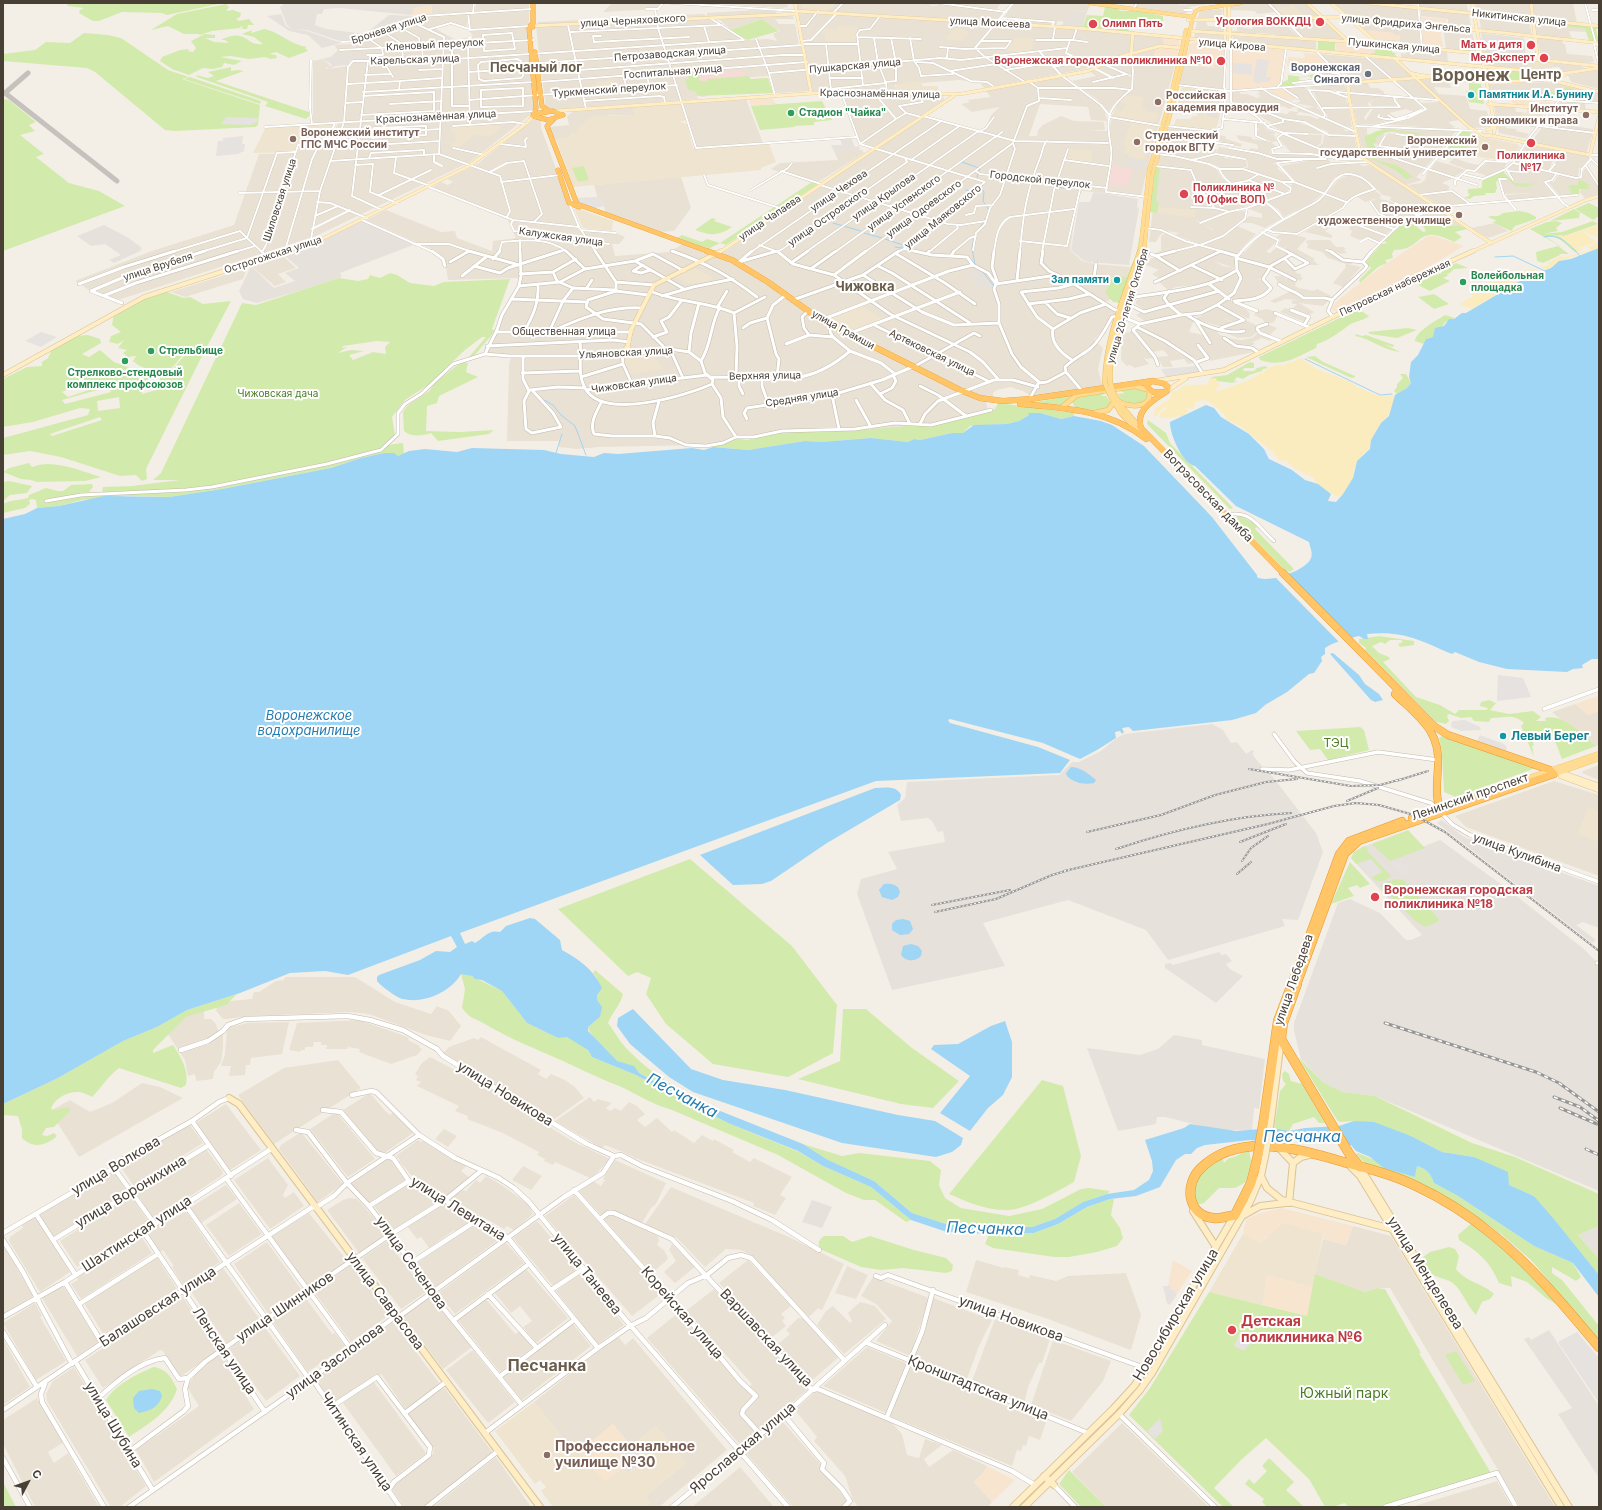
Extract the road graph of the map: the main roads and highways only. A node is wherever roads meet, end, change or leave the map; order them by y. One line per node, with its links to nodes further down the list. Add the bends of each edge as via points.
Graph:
1 (532, 3): 8 (highway)
2 (1089, 3): 6 (main road)
3 (1096, 3): 6 (main road)
4 (1241, 3): 5 (main road)
5 (1227, 4): 6 (main road, улица 20-летия Октября, via 1194,11)
6 (1190, 18): 7 (main road, улица 20-летия Октября); 7 (main road, улица 20-летия Октября)
7 (1187, 39): 13 (main road, улица 20-летия Октября); 13 (main road, улица 20-летия Октября, via 1182,48)
8 (534, 55): 9 (highway); 10 (highway)
9 (538, 65): 10 (highway); 11 (highway)
10 (533, 67): 12 (highway)
11 (540, 82): 12 (highway); 14 (highway, via 543,108)
12 (534, 83): 15 (highway)
13 (1175, 85): 17 (main road, улица 20-летия Октября)
14 (546, 111): 15 (highway); 16 (highway, via 562,113 563,116)
15 (536, 116): 16 (highway); 18 (highway)
16 (554, 119): 18 (highway, via 547,126)
17 (1164, 127): 19 (main road, улица 20-летия Октября); 19 (main road, улица 20-летия Октября, via 1148,170)
18 (554, 152): 20 (highway, via 576,203); 20 (highway, улица Грамши, via 569,203)
19 (1147, 196): 21 (main road, улица 20-летия Октября)
20 (588, 210): 28 (highway, улица Грамши, via 738,263 831,326 960,390 980,398)
21 (1146, 228): 23 (main road, улица 20-летия Октября, via 1144,256 1111,357); 23 (main road, улица 20-летия Октября, via 1105,362)
22 (1152, 381): 23 (highway, Петровская набережная); 24 (highway, via 1146,385); 25 (highway, via 1165,384 1168,387)
23 (1108, 384): 26 (highway, улица Грамши, via 1083,392); 27 (main road, улица 20-летия Октября, bridge)
24 (1149, 390): 25 (highway, via 1158,393); 27 (main road, via 1150,396 1141,405 1127,406); 29 (main road, via 1133,386 1077,395 1072,397)
25 (1166, 391): 32 (highway, via 1141,412 1138,421)
26 (1064, 394): 28 (highway, улица Грамши); 30 (highway, via 1035,401)
27 (1116, 401): 29 (main road, via 1108,410 1096,414 1077,410); 32 (main road, улица 20-летия Октября); 33 (main road, улица 20-летия Октября)
28 (1004, 402): 30 (highway, Вогрэсовская дамба)
29 (1070, 402): 31 (main road)
30 (1038, 406): 31 (highway, Вогрэсовская дамба)
31 (1058, 408): 33 (highway, Вогрэсовская дамба, via 1106,418)
32 (1141, 428): 34 (highway, Вогрэсовская дамба)
33 (1143, 436): 34 (highway, Вогрэсовская дамба)
34 (1271, 565): 35 (highway)
35 (1357, 652): 36 (highway, via 1434,726); 37 (highway, via 1427,726)
36 (1448, 735): 37 (highway, via 1439,735); 40 (highway)
37 (1436, 740): 43 (highway, via 1436,802)
38 (1599, 754): 41 (main road, Ленинский проспект)
39 (1599, 758): 41 (main road, Ленинский проспект)
40 (1532, 764): 41 (main road); 42 (highway)
41 (1573, 765): 42 (main road, Ленинский проспект); 42 (main road, Ленинский проспект)
42 (1554, 772): 43 (highway, Ленинский проспект)
43 (1440, 811): 44 (highway, Ленинский проспект)
44 (1346, 847): 45 (highway, улица Лебедева, via 1283,1023); 46 (highway, улица Лебедева, bridge, via 1339,854 1278,1021 1268,1120)
45 (1281, 1039): 47 (highway, улица Менделеева, via 1328,1116)
46 (1261, 1156): 47 (highway, Новосибирская улица, via 1238,1216 1210,1218 1190,1202 1189,1188 1199,1167 1222,1152 1243,1147 1275,1147)
47 (1354, 1165): 48 (highway, via 1416,1186 1451,1205 1492,1233 1532,1269)
48 (1599, 1347)

